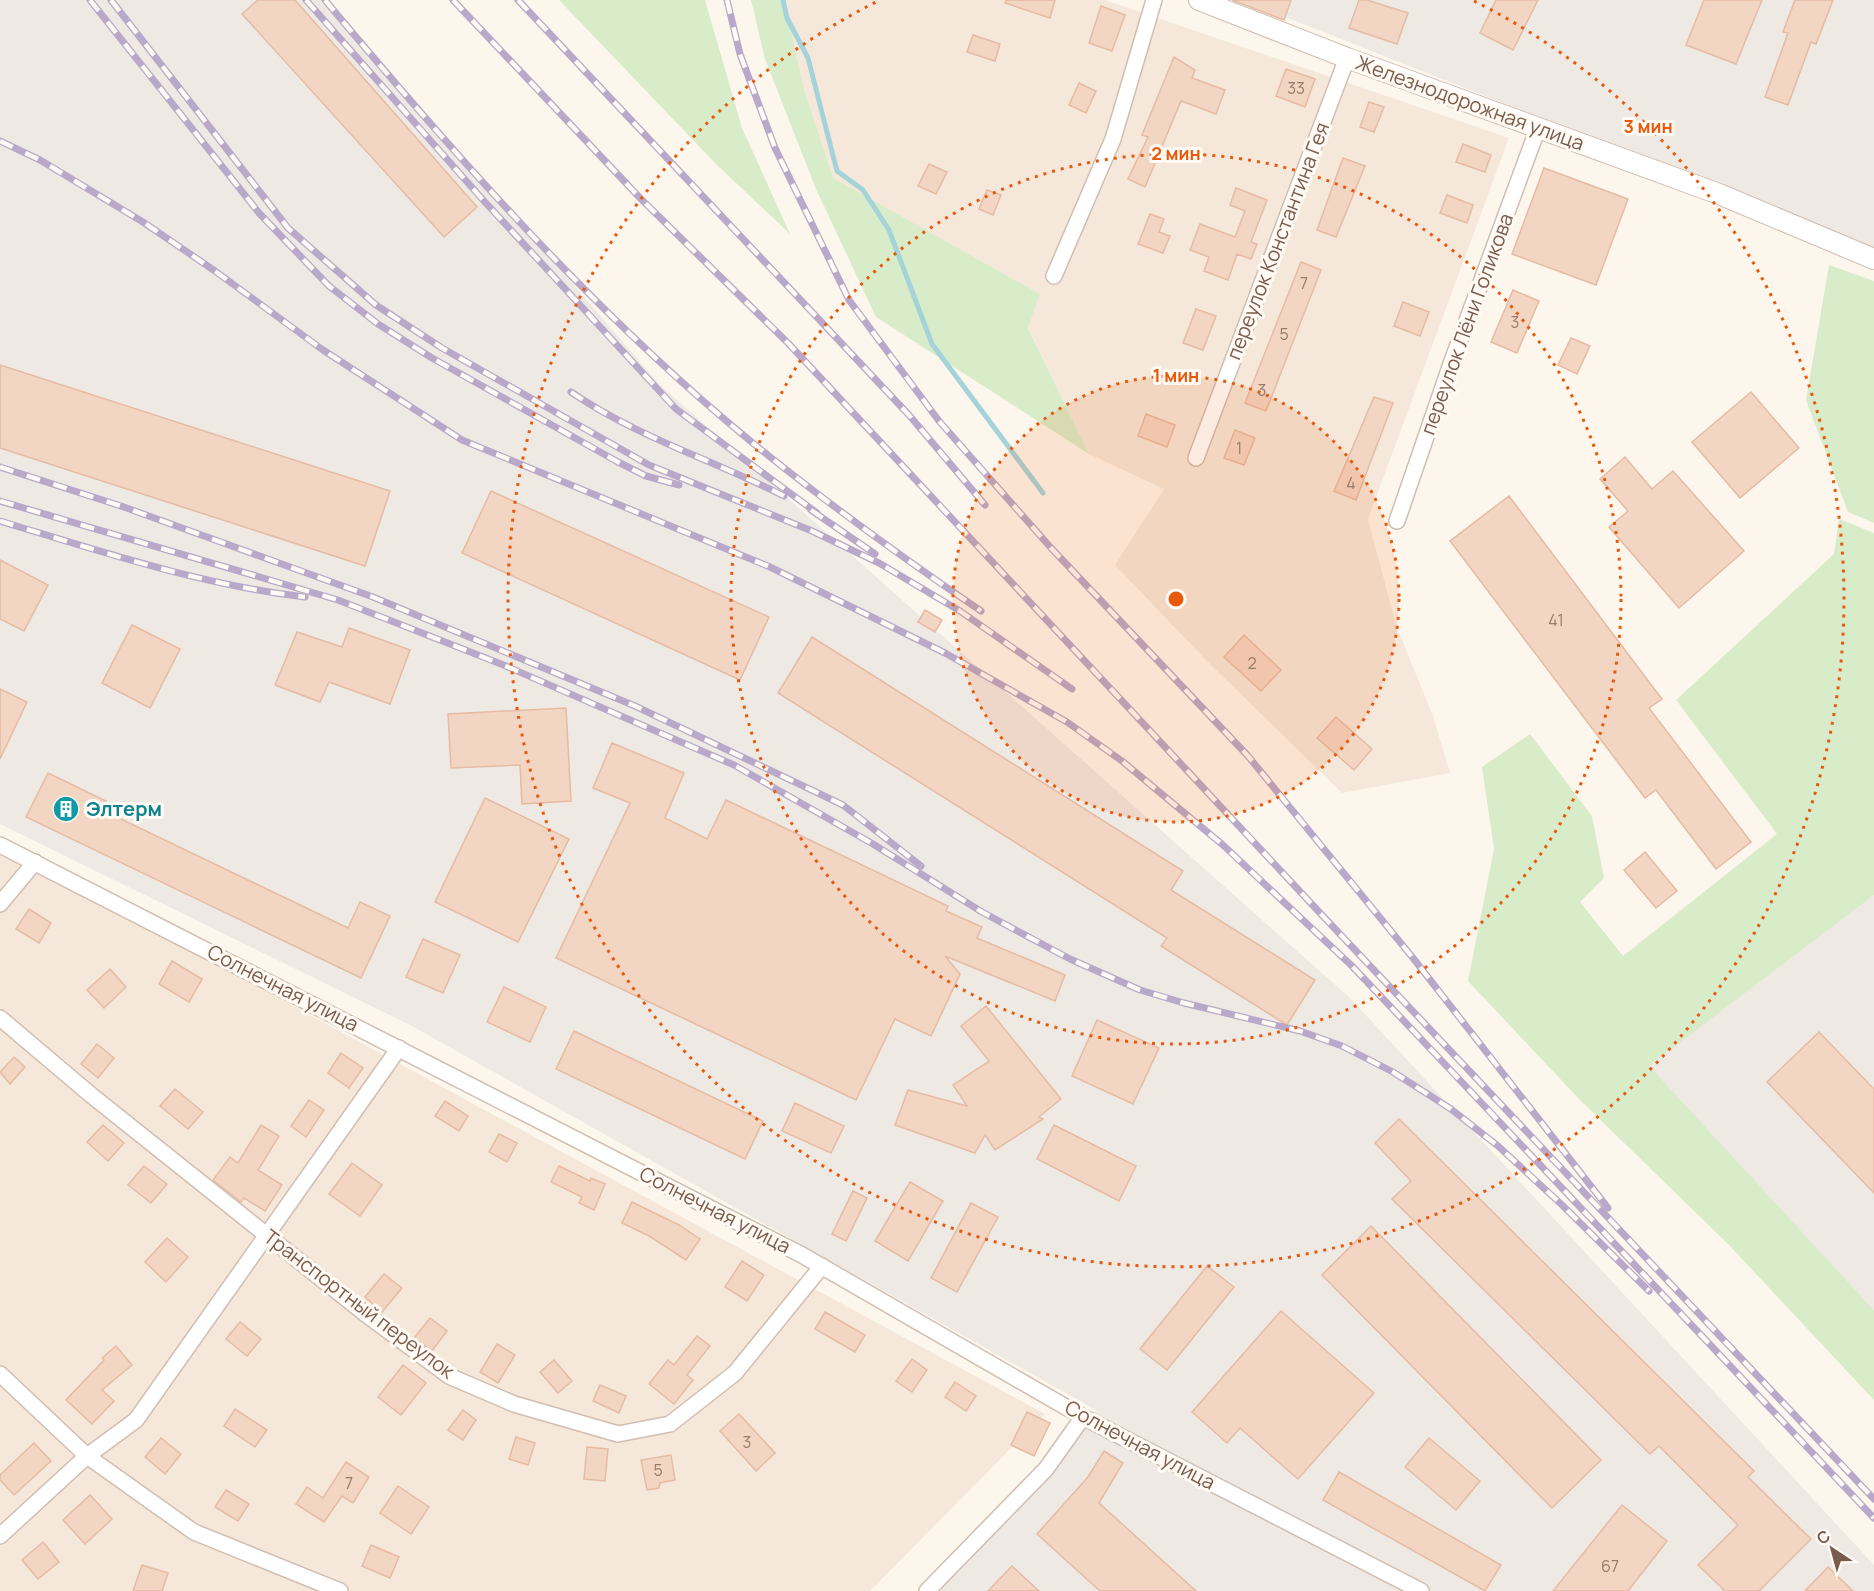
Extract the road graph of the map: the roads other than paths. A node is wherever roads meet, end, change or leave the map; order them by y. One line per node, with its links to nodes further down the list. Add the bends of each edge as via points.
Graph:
1 (1154, 0): 6 (street, via 1113,139)
2 (1199, 0): 3 (street, Железнодорожная улица)
3 (1347, 58): 4 (street, Железнодорожная улица); 7 (street, переулок Константина Гея)
4 (1539, 128): 5 (street, Железнодорожная улица, via 1719,194); 8 (street, переулок Лёни Голикова)
5 (1874, 259)
6 (1054, 276)
7 (1196, 458)
8 (1397, 521)
9 (0, 846): 10 (street, Солнечная улица)
10 (34, 862): 11 (street); 13 (street, Солнечная улица)
11 (0, 904)
12 (0, 1018): 14 (street, Транспортный переулок)
13 (399, 1048): 14 (street); 15 (street, Солнечная улица)
14 (268, 1236): 15 (street, Транспортный переулок, via 449,1376 514,1404 618,1434 670,1424 735,1373); 18 (street, via 136,1420)
15 (822, 1266): 17 (street, Солнечная улица)
16 (0, 1374): 18 (street)
17 (1083, 1417): 21 (street, via 1046,1469); 22 (street, Солнечная улица)
18 (87, 1456): 19 (street); 20 (street, via 194,1532)
19 (0, 1536)
20 (340, 1591)
21 (927, 1591)
22 (1421, 1591)

